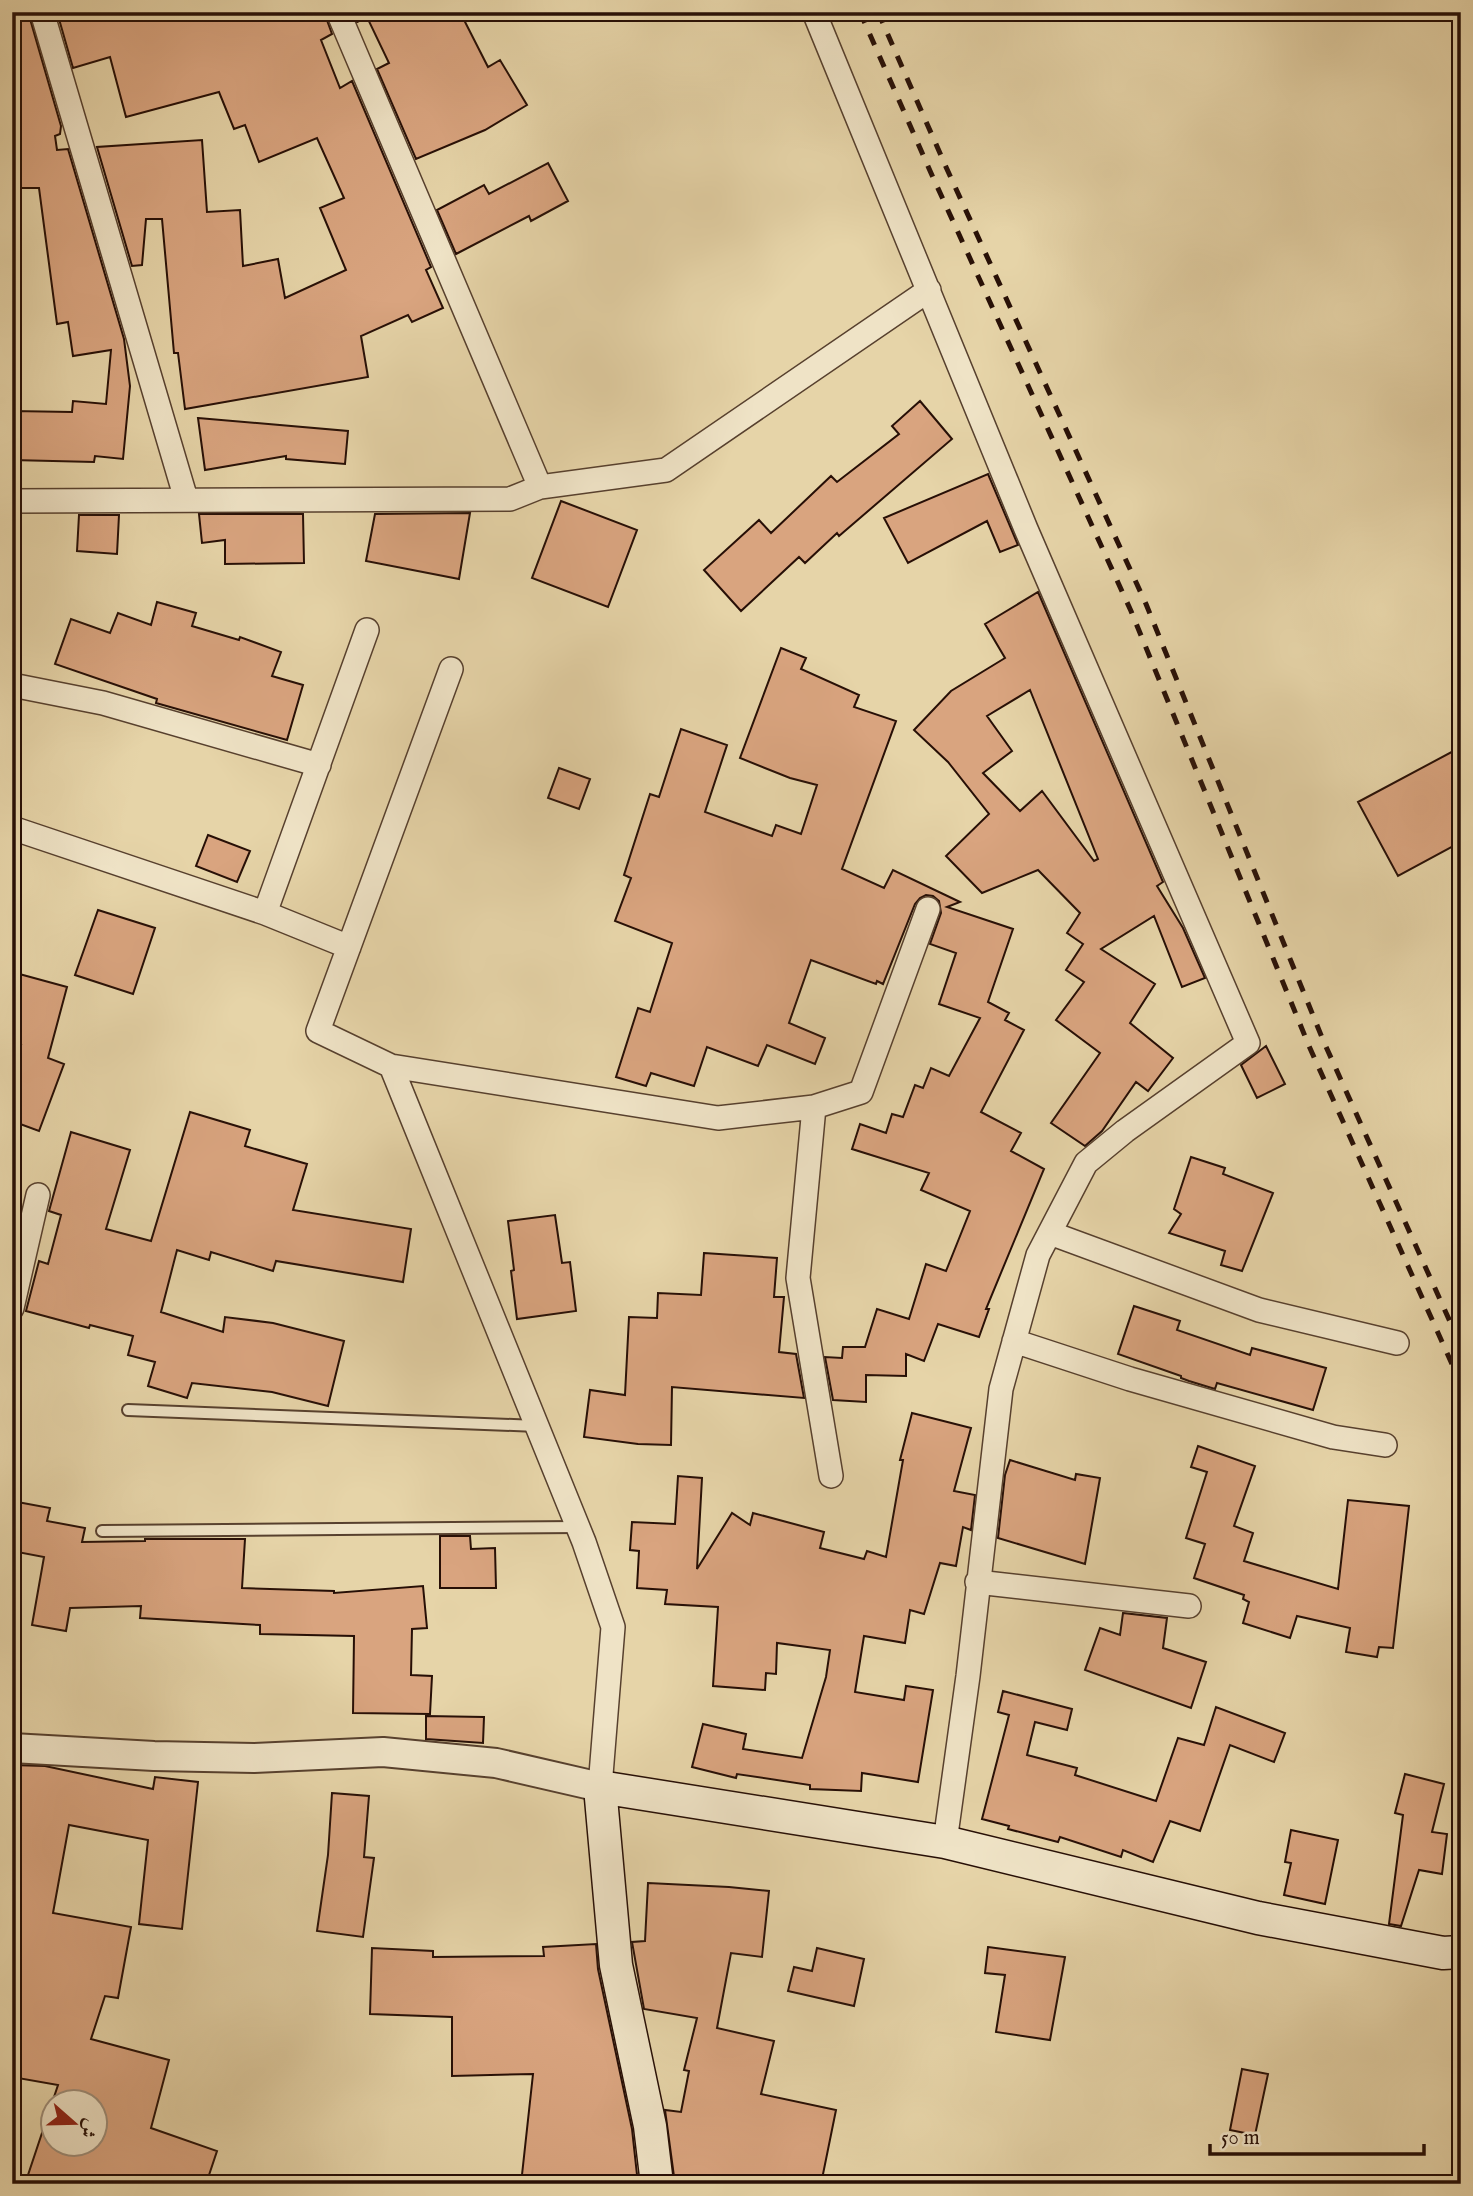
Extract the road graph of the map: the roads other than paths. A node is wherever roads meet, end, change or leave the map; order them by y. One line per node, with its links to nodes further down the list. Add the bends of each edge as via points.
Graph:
1 (42, 12): 6 (street)
2 (338, 12): 5 (street)
3 (814, 12): 4 (street)
4 (929, 290): 5 (street, via 666,470); 19 (street, via 1026,529 1248,1043 1086,1163)
5 (540, 487): 6 (street, via 510,499)
6 (186, 499): 7 (street)
7 (12, 500)
8 (367, 630): 11 (street)
9 (451, 669): 15 (street)
10 (12, 685): 11 (street, via 103,703)
11 (318, 765): 14 (street)
12 (12, 828): 14 (street)
13 (928, 909): 17 (street, via 861,1092)
14 (265, 912): 15 (street)
15 (349, 947): 16 (street, via 318,1031)
16 (391, 1066): 17 (street, via 718,1118); 24 (street)
17 (814, 1107): 26 (street, via 798,1278)
18 (38, 1195): 20 (street)
19 (1050, 1233): 21 (street, via 1038,1255); 22 (street, via 1259,1310)
20 (12, 1308)
21 (1014, 1341): 25 (street, via 1333,1437); 29 (street, via 1001,1389)
22 (1397, 1343)
23 (128, 1410): 24 (lane)
24 (537, 1426): 27 (street)
25 (1385, 1446)
26 (831, 1476)
27 (579, 1527): 28 (lane); 32 (street, via 613,1628)
28 (102, 1531)
29 (977, 1582): 30 (street); 33 (street)
30 (1189, 1606)
31 (12, 1748): 32 (street, via 254,1758 383,1752 496,1763)
32 (600, 1787): 33 (main road); 35 (main road, via 617,1965 650,2126)
33 (945, 1842): 34 (main road, via 1258,1918 1443,1953)
34 (1461, 1952)
35 (657, 2184)

